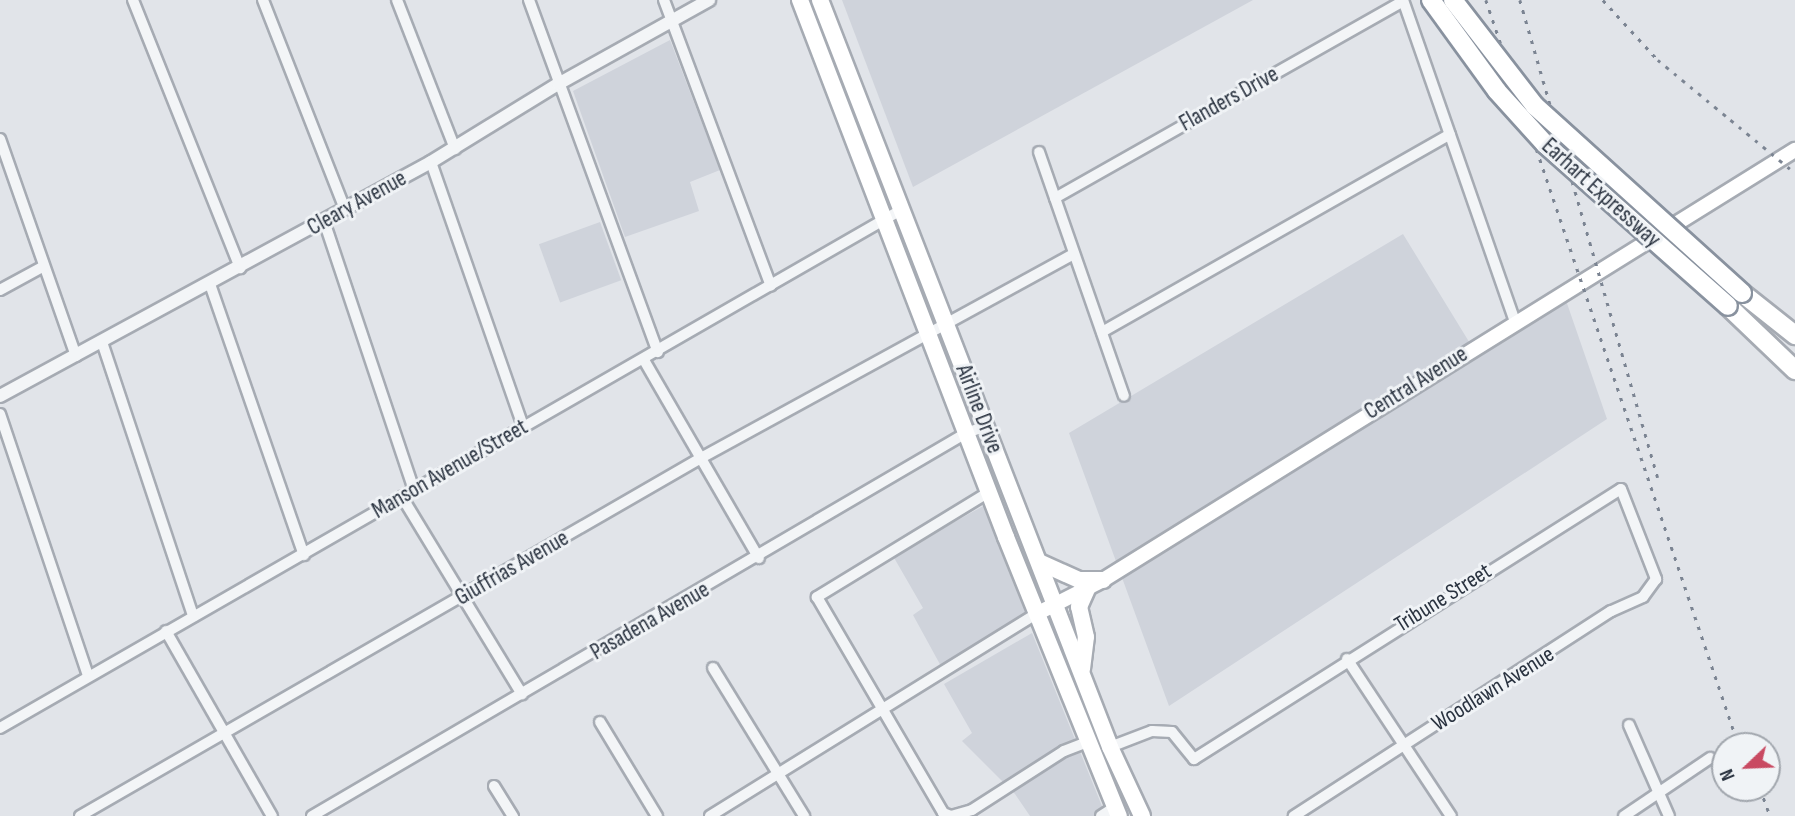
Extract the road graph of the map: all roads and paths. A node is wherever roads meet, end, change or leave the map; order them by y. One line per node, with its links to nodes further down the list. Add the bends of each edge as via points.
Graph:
1 (133, 0): 30 (street)
2 (263, 0): 24 (street)
3 (397, 0): 18 (street)
4 (529, 0): 15 (street)
5 (664, 0): 13 (street)
6 (709, 0): 13 (street, Cleary Avenue)
7 (800, 0): 26 (highway, Airline Drive)
8 (820, 0): 14 (highway, Airline Drive)
9 (829, 0): 14 (highway)
10 (1403, 0): 16 (street); 23 (street, Flanders Drive)
11 (1432, 0): 34 (highway, Earhart Expressway, bridge, via 1497,90 1545,144)
12 (1453, 0): 39 (highway, Earhart Expressway, bridge, via 1543,114)
13 (672, 20): 15 (street, Cleary Avenue); 32 (street)
14 (830, 29): 25 (highway, Airline Drive)
15 (558, 84): 18 (street, Cleary Avenue); 41 (street)
16 (1450, 134): 35 (street); 37 (street)
17 (0, 139): 22 (street)
18 (455, 149): 21 (street, Cleary Avenue)
19 (1795, 150): 35 (main road, Central Avenue)
20 (1039, 152): 23 (street)
21 (431, 162): 24 (street, Cleary Avenue); 49 (street)
22 (4, 165): 29 (street)
23 (1055, 198): 28 (street)
24 (345, 209): 27 (street, Cleary Avenue)
25 (901, 210): 26 (street, Manson Avenue/Street); 36 (highway, Airline Drive)
26 (885, 220): 32 (street, Manson Avenue/Street); 38 (highway, Airline Drive)
27 (324, 221): 30 (street, Cleary Avenue); 53 (street)
28 (1074, 254): 36 (street, Giuffrias Avenue); 37 (street)
29 (44, 266): 33 (street); 42 (street)
30 (240, 268): 31 (street, Cleary Avenue)
31 (210, 284): 40 (street, Cleary Avenue); 57 (street)
32 (771, 286): 41 (street, Manson Avenue/Street)
33 (0, 290)
34 (1728, 306): 44 (highway, Earhart Expressway); 45 (highway)
35 (1515, 321): 60 (main road, Central Avenue)
36 (947, 326): 38 (street, Giuffrias Avenue); 50 (highway, Airline Drive)
37 (1102, 331): 47 (street)
38 (929, 335): 51 (highway, Airline Drive); 52 (street, Giuffrias Avenue)
39 (1795, 335)
40 (102, 342): 42 (street, Cleary Avenue); 65 (street)
41 (658, 352): 43 (street, Manson Avenue/Street)
42 (76, 356): 46 (street, Cleary Avenue)
43 (644, 360): 49 (street, Manson Avenue/Street); 52 (street)
44 (1795, 362)
45 (1795, 370)
46 (0, 396)
47 (1124, 396)
48 (0, 414): 70 (street)
49 (523, 426): 53 (street, Manson Avenue/Street)
50 (986, 426): 51 (street, Pasadena Avenue); 59 (highway, Airline Drive)
51 (966, 433): 54 (highway, Airline Drive); 58 (street, Pasadena Avenue)
52 (701, 458): 58 (street); 62 (street, Giuffrias Avenue)
53 (414, 490): 55 (street, Manson Avenue/Street)
54 (989, 492): 64 (highway, Airline Drive); 72 (street, via 818,595)
55 (402, 497): 57 (street, Manson Avenue/Street); 62 (street)
56 (1645, 544): 67 (street, Tribune Street, via 1621,489 1616,488); 78 (street, Woodlawn Avenue, via 1656,579 1643,597 1611,611)
57 (304, 555): 65 (street, Manson Avenue/Street)
58 (759, 558): 71 (street, Pasadena Avenue)
59 (1040, 562): 60 (highway, via 1079,580); 63 (highway, Airline Drive)
60 (1103, 580): 61 (main road, Central Avenue)
61 (1087, 589): 63 (main road, Central Avenue); 69 (highway, via 1079,607 1086,637)
62 (463, 597): 71 (street); 76 (street, Giuffrias Avenue)
63 (1056, 606): 64 (main road, Central Avenue); 69 (highway, Airline Drive)
64 (1036, 614): 72 (street); 77 (highway, Airline Drive)
65 (193, 617): 66 (street, Manson Avenue/Street)
66 (166, 631): 70 (street, Manson Avenue/Street); 76 (street)
67 (1346, 659): 78 (street); 79 (street, Tribune Street, via 1194,759 1172,732 1152,730)
68 (713, 668): 81 (street)
69 (1081, 671): 79 (highway, Airline Drive)
70 (88, 676): 75 (street, Manson Avenue/Street)
71 (522, 694): 89 (street, Pasadena Avenue)
72 (882, 710): 81 (street); 85 (street, via 935,802 943,813)
73 (600, 722): 91 (street)
74 (1629, 725): 83 (street)
75 (0, 728)
76 (226, 735): 87 (street, Giuffrias Avenue); 88 (street)
77 (1087, 742): 84 (highway, Airline Drive); 85 (street)
78 (1404, 745): 95 (street, Woodlawn Avenue); 96 (street)
79 (1110, 747): 86 (highway, Airline Drive)
80 (1710, 758): 83 (street)
81 (777, 775): 92 (street); 93 (street)
82 (494, 786): 90 (street)
83 (1659, 790): 97 (street); 98 (street)
84 (1115, 806): 86 (highway); 94 (street)
85 (956, 815)
86 (1142, 815)
87 (80, 816)
88 (272, 816)
89 (312, 816)
90 (513, 816)
91 (657, 816)
92 (710, 816)
93 (804, 816)
94 (1101, 816)
95 (1294, 816)
96 (1451, 816)
97 (1624, 816)
98 (1670, 816)

